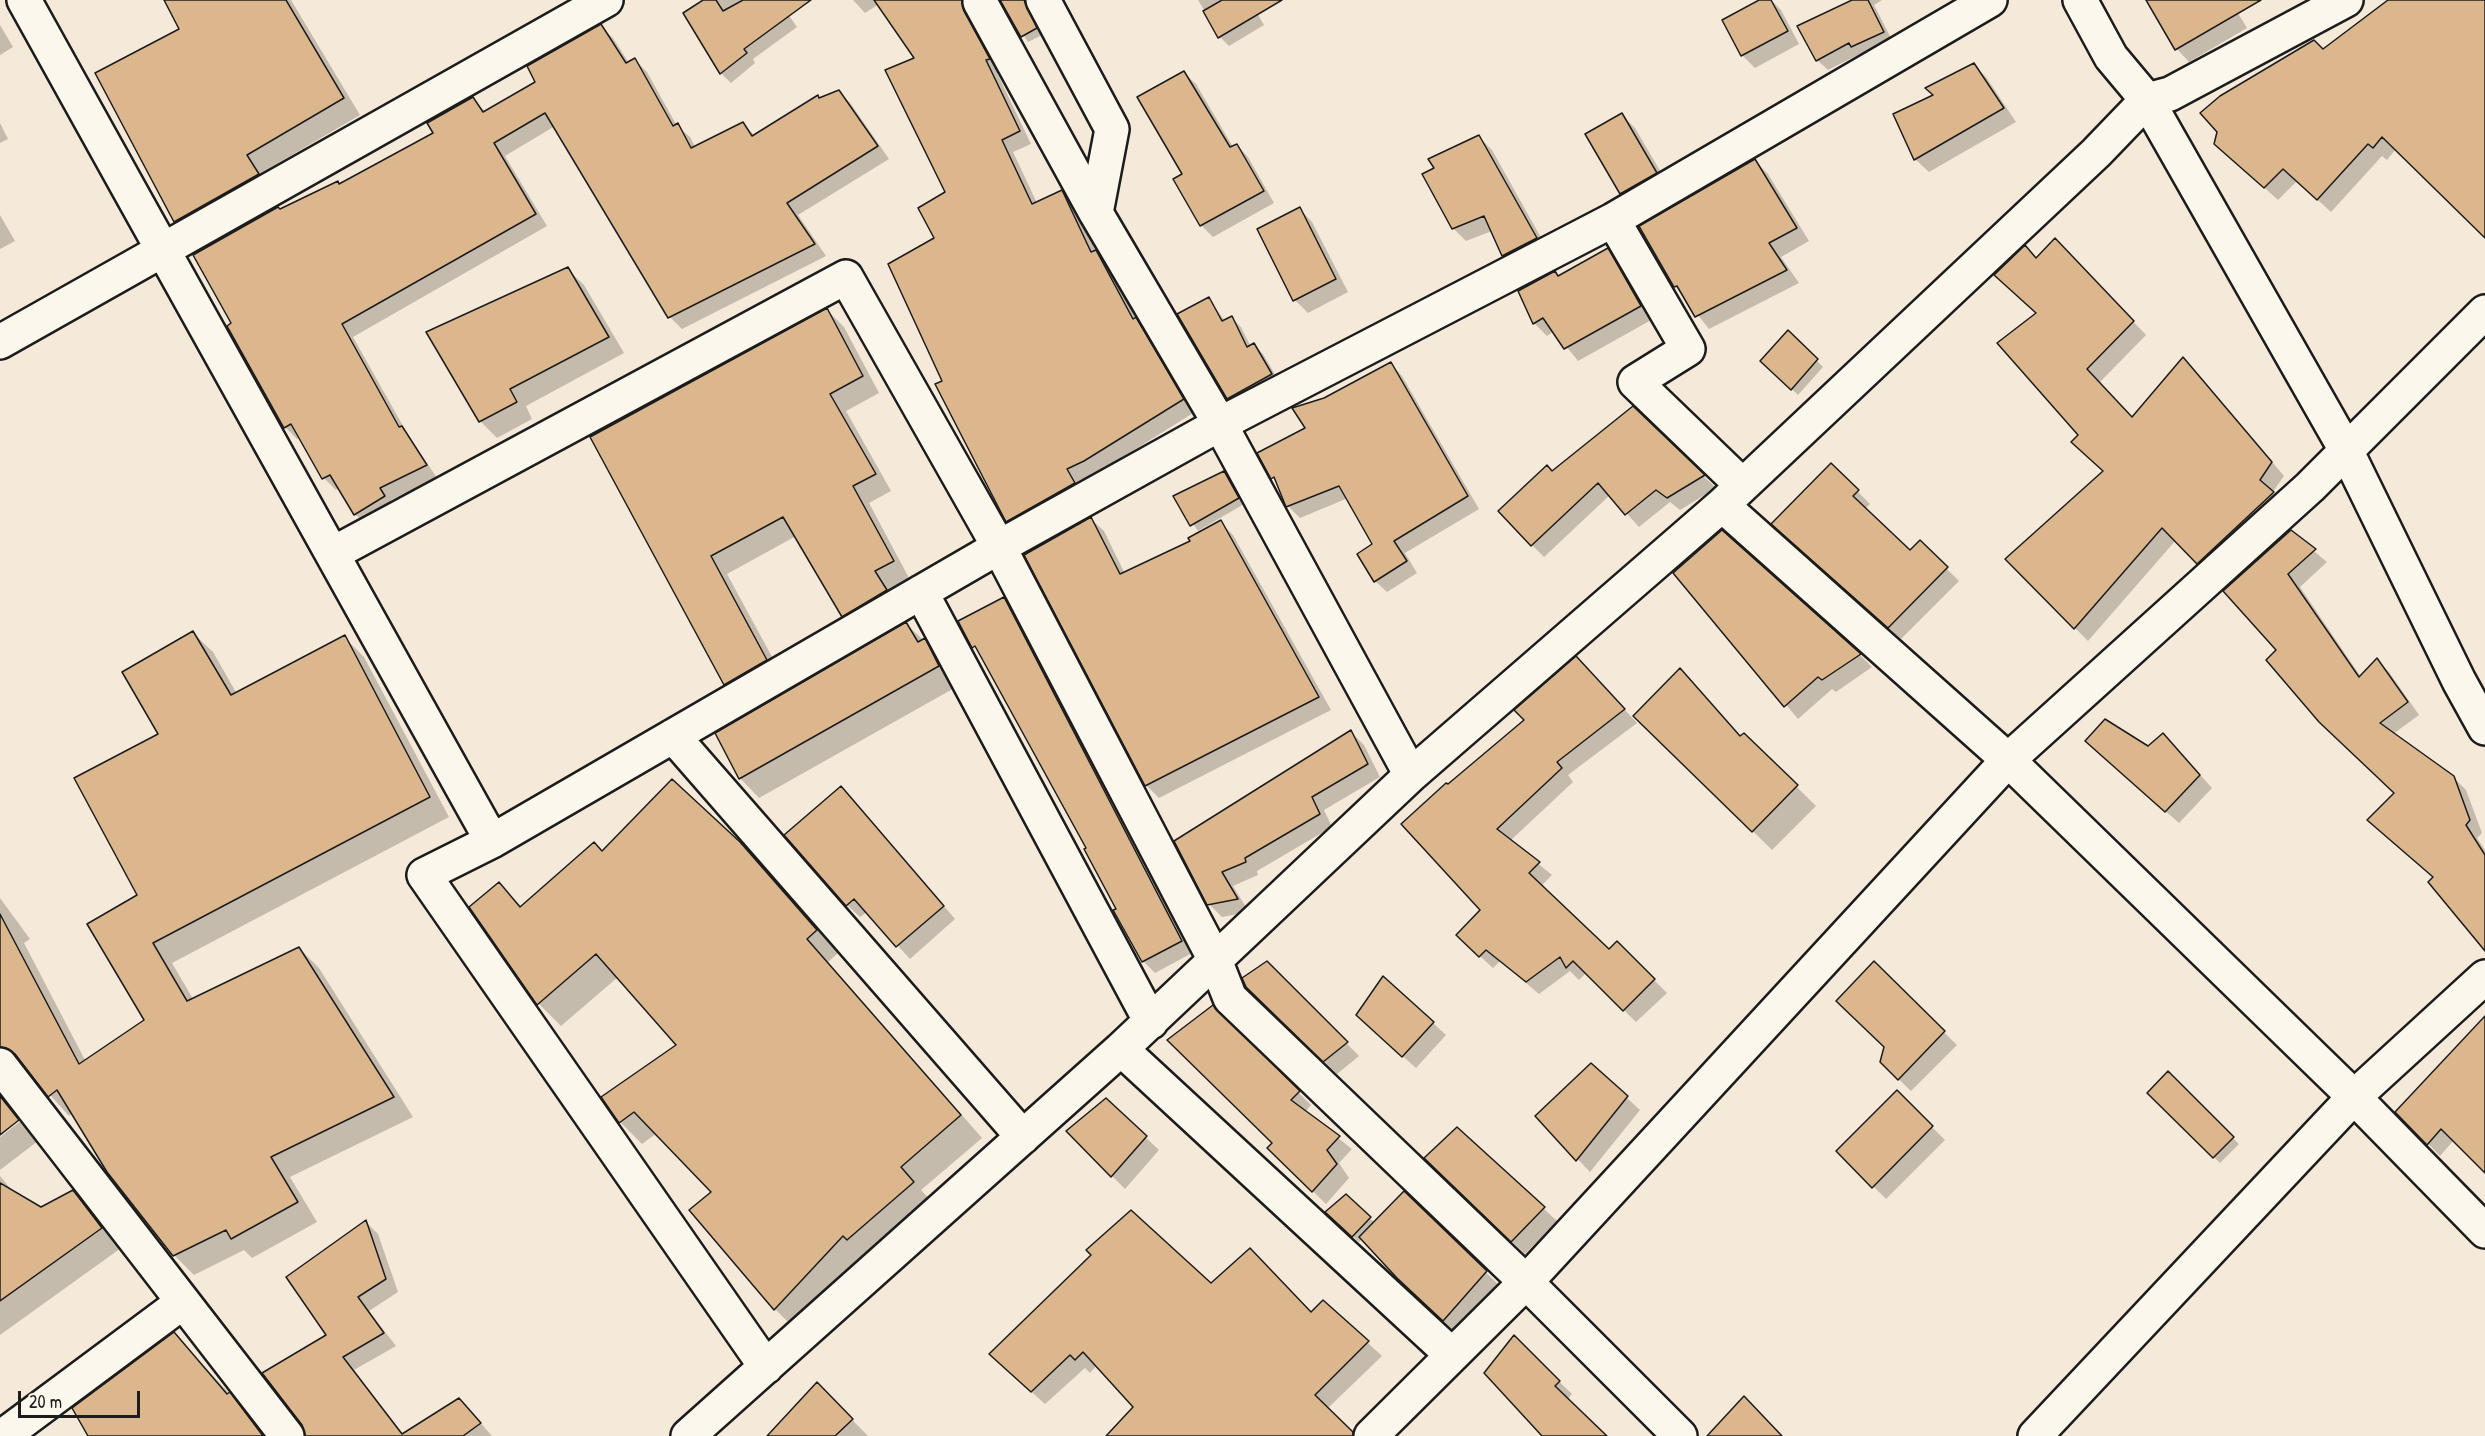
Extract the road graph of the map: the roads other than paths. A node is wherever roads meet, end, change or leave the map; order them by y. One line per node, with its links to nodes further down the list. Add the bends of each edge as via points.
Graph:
1 (24, 0): 11 (street)
2 (606, 0): 11 (street)
3 (1043, 0): 9 (street, via 1112,129)
4 (1990, 0): 10 (street)
5 (2080, 0): 8 (street, via 2111,57)
6 (2346, 0): 8 (street, via 2170,94)
7 (980, 2): 9 (street)
8 (2147, 100): 15 (street); 16 (street, via 2090,159)
9 (1096, 213): 14 (street)
10 (1613, 220): 14 (street); 16 (street, via 1688,349 1635,382)
11 (161, 249): 13 (street); 18 (street)
12 (2485, 312): 15 (street)
13 (0, 342)
14 (1220, 424): 17 (street); 23 (street)
15 (2346, 450): 20 (street, via 2458,681); 22 (street)
16 (1732, 495): 22 (street); 23 (street)
17 (999, 547): 18 (street, via 846,277); 19 (street); 25 (street)
18 (334, 553): 24 (street)
19 (921, 592): 21 (street); 27 (street)
20 (2485, 728)
21 (673, 736): 24 (street); 31 (street)
22 (2008, 760): 30 (street); 33 (street)
23 (1410, 774): 25 (street)
24 (492, 841): 36 (street, via 424,875)
25 (1215, 960): 27 (street); 33 (street, via 1230,998)
26 (2485, 977): 30 (street)
27 (1151, 1022): 28 (street)
28 (1121, 1049): 31 (street); 35 (street)
29 (0, 1065): 34 (street)
30 (2354, 1097): 32 (street); 42 (street)
31 (1023, 1137): 36 (street)
32 (2485, 1231)
33 (1526, 1282): 35 (street); 41 (street)
34 (183, 1302): 37 (street); 38 (street)
35 (1452, 1355): 40 (street)
36 (766, 1367): 39 (street)
37 (3, 1436)
38 (287, 1436)
39 (688, 1436)
40 (1371, 1436)
41 (1680, 1436)
42 (2036, 1436)

